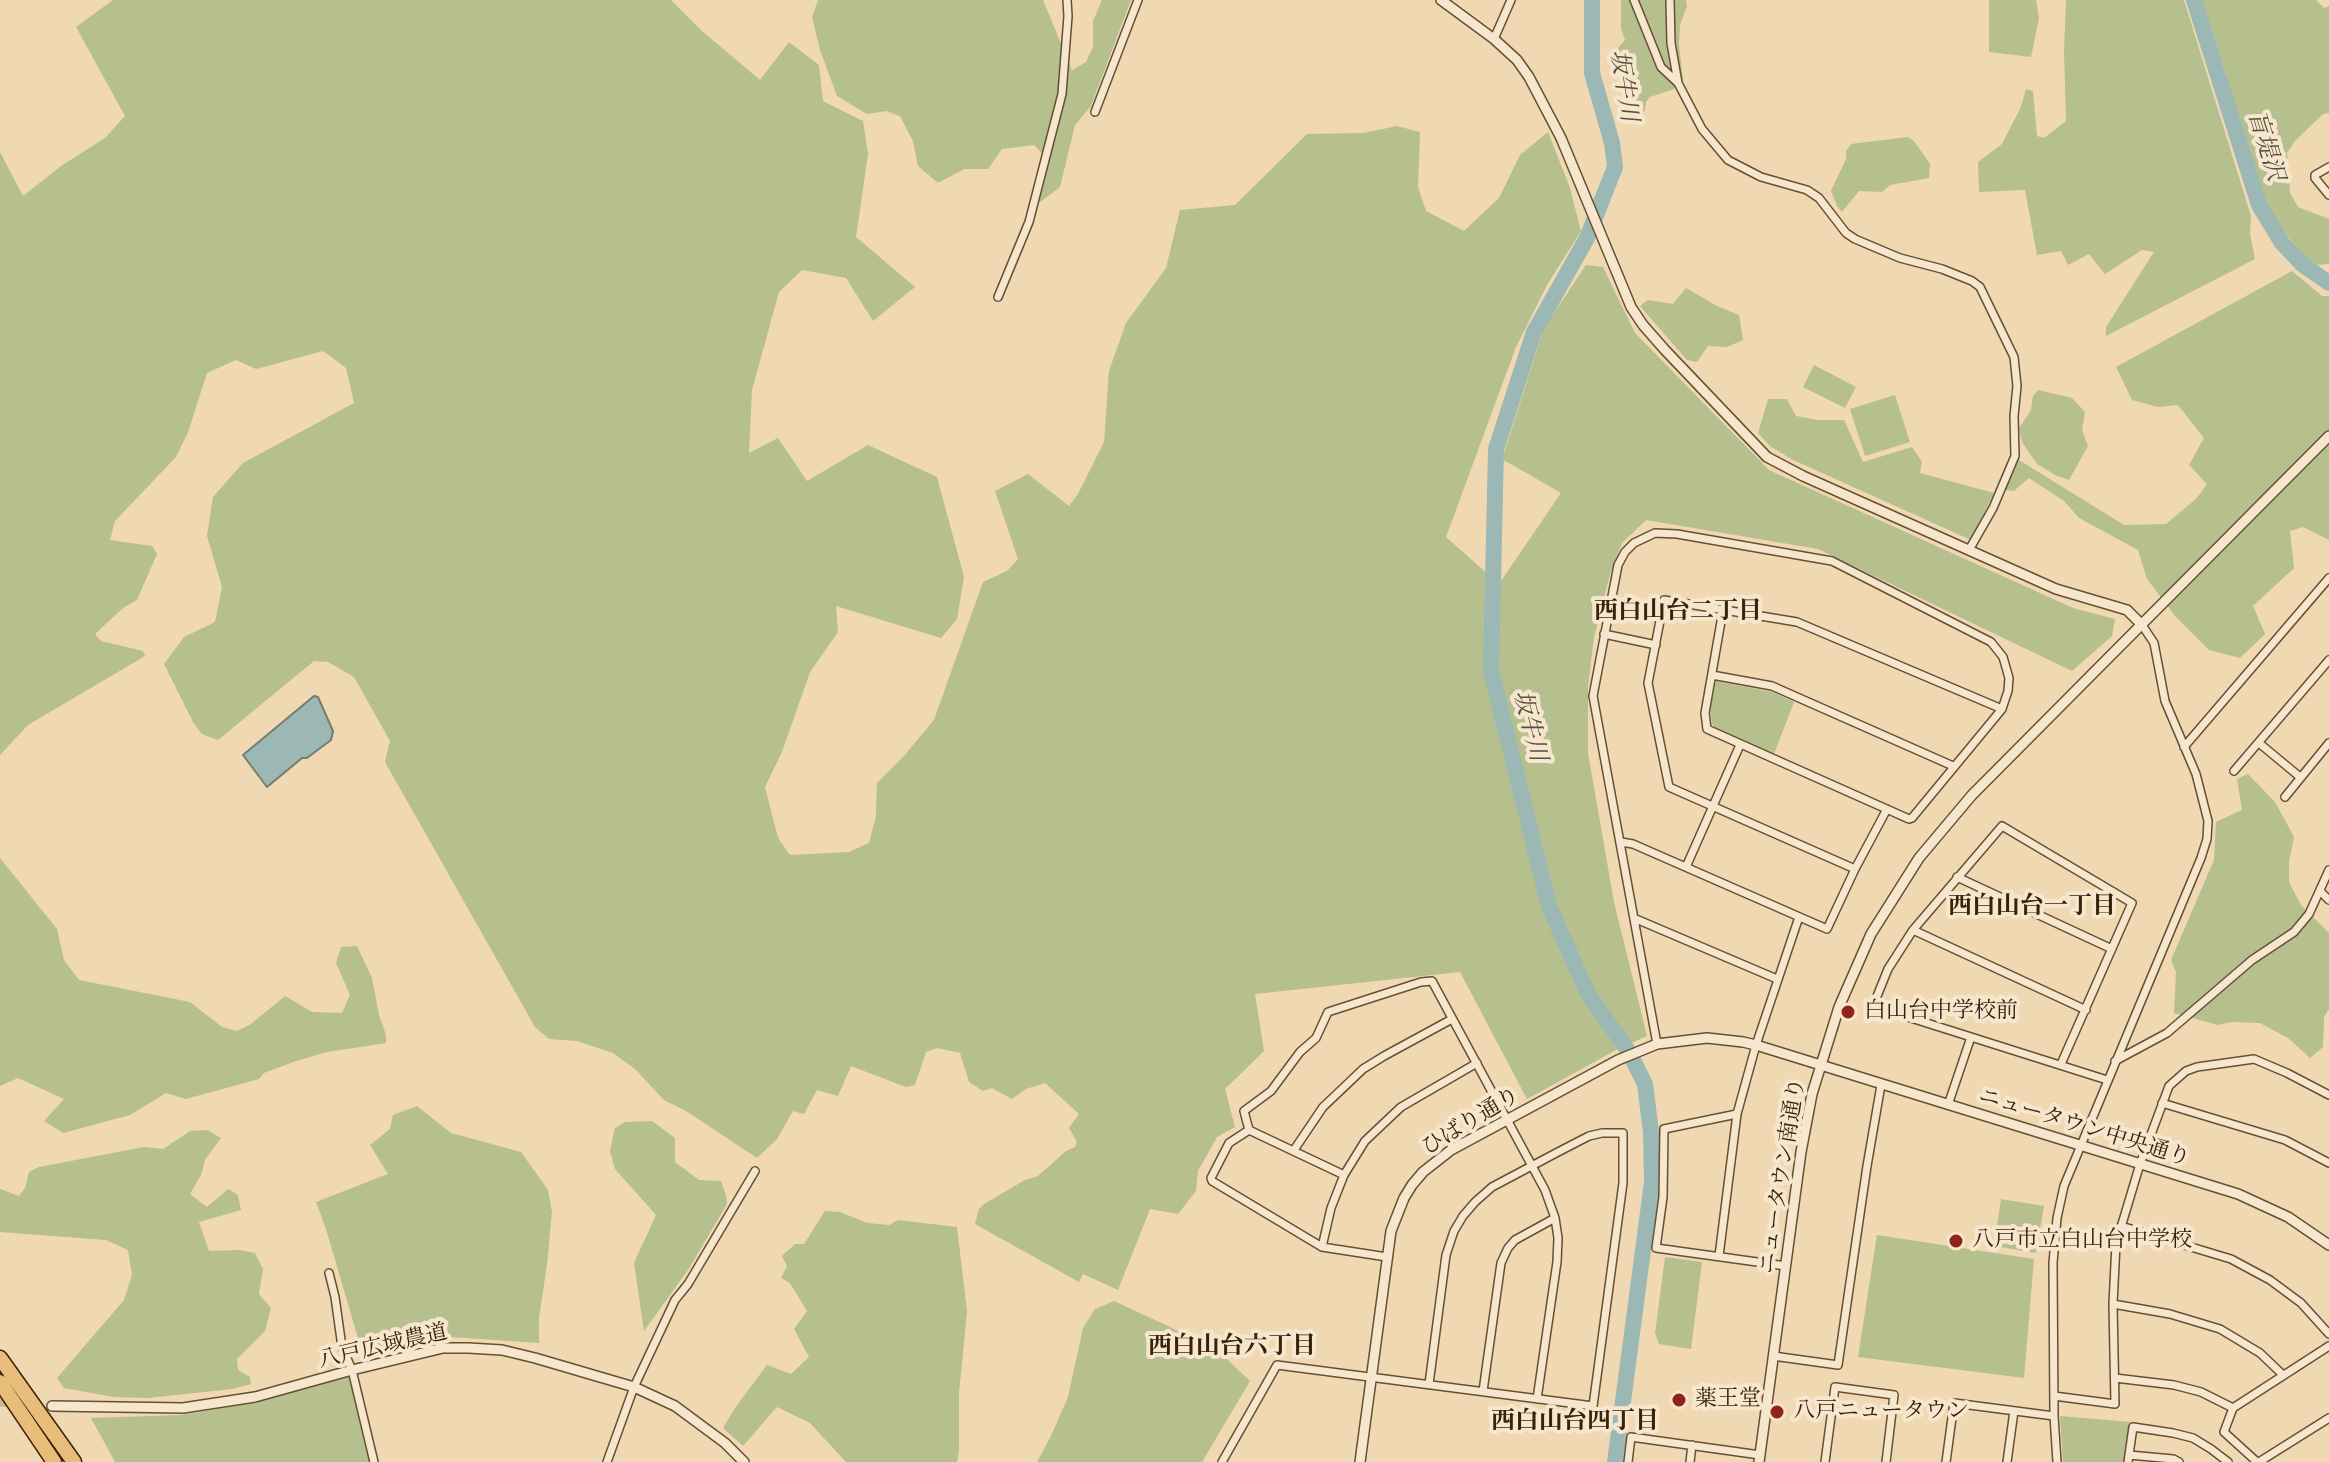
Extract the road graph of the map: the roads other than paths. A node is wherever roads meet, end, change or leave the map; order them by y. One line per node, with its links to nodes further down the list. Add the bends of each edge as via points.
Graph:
1 (1067, 0): 12 (street, via 1062,94 1029,222)
2 (1138, 0): 9 (street)
3 (1441, 0): 7 (street)
4 (1511, 0): 7 (street)
5 (1634, 0): 8 (street, via 1661,67)
6 (1670, 0): 8 (street)
7 (1494, 39): 14 (street, via 1517,60 1542,98 1631,307 1665,350 1767,457)
8 (1678, 83): 14 (street, via 1702,129 1728,160 1761,177 1807,190 1855,239 1980,287 2014,357 2015,456)
9 (1095, 112)
10 (2329, 167): 11 (street, via 2315,178)
11 (2329, 195)
12 (998, 297)
13 (2329, 436): 17 (street, ニュータウン南通り)
14 (1969, 550): 17 (street, via 2056,589 2127,610)
15 (2329, 578): 26 (street)
16 (1723, 610): 19 (street, via 1664,600); 21 (street); 22 (street, via 1797,622)
17 (2142, 625): 26 (street, via 2154,643 2161,691); 53 (street, ニュータウン南通り, via 1972,795 1919,858 1871,934)
18 (1604, 634): 19 (street); 22 (street, via 1618,565 1643,537 1677,534 1826,560 1991,642 2003,657 2009,678); 33 (street, via 1593,696)
19 (1656, 645): 31 (street, via 1648,683 1667,783)
20 (2329, 660): 23 (street)
21 (1712, 675): 25 (street, via 1707,729); 27 (street, via 1772,686)
22 (2002, 709): 27 (street)
23 (2259, 743): 28 (street); 29 (street)
24 (2329, 743): 29 (street)
25 (1740, 745): 31 (street); 32 (street)
26 (2184, 747): 50 (street, via 2203,798 2207,839)
27 (1953, 766): 32 (street, via 1912,818)
28 (2234, 771)
29 (2300, 777): 30 (street)
30 (2285, 797)
31 (1713, 806): 34 (street); 35 (street)
32 (1887, 809): 35 (street)
33 (1621, 842): 34 (street); 41 (street)
34 (1686, 867): 40 (street)
35 (1855, 869): 40 (street, via 1827,929)
36 (2329, 870): 38 (street)
37 (1957, 877): 42 (street); 43 (street); 43 (street, via 2002,826 2132,903)
38 (2320, 891): 39 (street); 50 (street, via 2294,932 2252,960 2167,1033)
39 (2329, 900)
40 (1799, 917): 44 (street)
41 (1636, 919): 44 (street); 49 (street)
42 (1913, 930): 45 (street); 47 (street, via 1873,1006)
43 (2112, 949): 45 (street)
44 (1777, 979): 48 (street)
45 (2086, 1010): 52 (street)
46 (1452, 1019): 51 (street); 61 (street, via 1432,981 1328,1012 1316,1038 1271,1091 1244,1111); 63 (street, via 1363,1069 1323,1107)
47 (1971, 1037): 52 (street); 58 (street)
48 (1756, 1045): 49 (street, ひばり通り, via 1707,1038); 53 (street, ひばり通り); 59 (street)
49 (1652, 1046): 60 (street, ひばり通り)
50 (2115, 1061): 54 (street)
51 (1477, 1063): 60 (street); 68 (street, via 1401,1107 1365,1141)
52 (2061, 1064): 54 (street)
53 (1820, 1065): 55 (street, ニュータウン中央通り); 75 (street, ニュータウン南通り, via 1801,1152)
54 (2107, 1080): 62 (street)
55 (1881, 1085): 58 (street, ニュータウン中央通り); 80 (street, via 1838,1365)
56 (2329, 1095): 57 (street, via 2254,1059 2186,1071 2169,1086)
57 (2162, 1103): 64 (street, via 2285,1140); 65 (street)
58 (1948, 1105): 62 (street, ニュータウン中央通り)
59 (1737, 1114): 73 (street); 73 (street, via 1664,1129 1656,1248)
60 (1508, 1120): 66 (street); 74 (street, ひばり通り, via 1451,1150 1423,1172 1404,1198)
61 (1249, 1130): 63 (street); 72 (street, via 1229,1143 1212,1181)
62 (2080, 1145): 65 (street, ニュータウン中央通り); 90 (street, via 2057,1218)
63 (1294, 1150): 68 (street)
64 (2329, 1163)
65 (2140, 1164): 70 (street); 71 (street, ニュータウン中央通り, via 2238,1194)
66 (1532, 1165): 69 (street); 87 (street, via 1483,1194 1454,1231 1446,1255); 91 (street, via 1589,1136 1623,1133 1623,1183 1593,1406)
67 (755, 1171): 88 (street, via 675,1300)
68 (1344, 1175): 72 (street)
69 (1555, 1218): 89 (street, via 1515,1240 1501,1263); 91 (street, via 1557,1262)
70 (2121, 1226): 77 (street); 78 (street, via 2231,1259 2301,1303)
71 (2328, 1242)
72 (1322, 1247): 74 (street)
73 (1719, 1256): 75 (street)
74 (1387, 1257): 84 (street, ひばり通り)
75 (1786, 1266): 80 (street, ニュータウン南通り)
76 (329, 1273): 82 (street, via 342,1347)
77 (2113, 1304): 83 (street, via 2220,1329 2260,1353); 85 (street)
78 (2329, 1334)
79 (2329, 1346): 83 (street)
80 (1773, 1356): 98 (street, ニュータウン南通り)
81 (0, 1358): 101 (highway)
82 (352, 1370): 88 (street, 八戸広域農道, via 443,1348 502,1350); 92 (street, 八戸広域農道, via 255,1397 183,1408); 102 (street)
83 (2283, 1375): 93 (street)
84 (1371, 1377): 87 (street); 105 (street, via 1277,1365); 106 (street, ひばり通り)
85 (2115, 1378): 90 (street, via 2115,1404); 93 (street, via 2174,1385)
86 (0, 1382): 100 (highway)
87 (1429, 1384): 89 (street)
88 (634, 1387): 103 (street); 104 (street, 八戸広域農道, via 675,1406)
89 (1483, 1391): 91 (street)
90 (2054, 1396): 95 (street)
91 (1537, 1399)
92 (52, 1406)
93 (2233, 1408): 116 (street, via 2224,1432)
94 (2014, 1411): 95 (street); 111 (street, via 1954,1403); 112 (street)
95 (2054, 1416): 113 (street)
96 (2329, 1418): 116 (street)
97 (1692, 1445): 98 (street); 107 (street, via 1631,1437); 108 (street)
98 (1760, 1458)
99 (2129, 1458): 114 (street); 115 (street, via 2133,1427 2193,1438)
100 (54, 1462)
101 (74, 1462)
102 (374, 1462)
103 (607, 1462)
104 (744, 1462)
105 (1222, 1462)
106 (1360, 1462)
107 (1628, 1462)
108 (1690, 1462)
109 (1825, 1462): 110 (street, via 1835,1387 1894,1395)
110 (1886, 1462)
111 (1946, 1462)
112 (2007, 1462)
113 (2057, 1462)
114 (2179, 1462)
115 (2228, 1462)
116 (2258, 1462)

